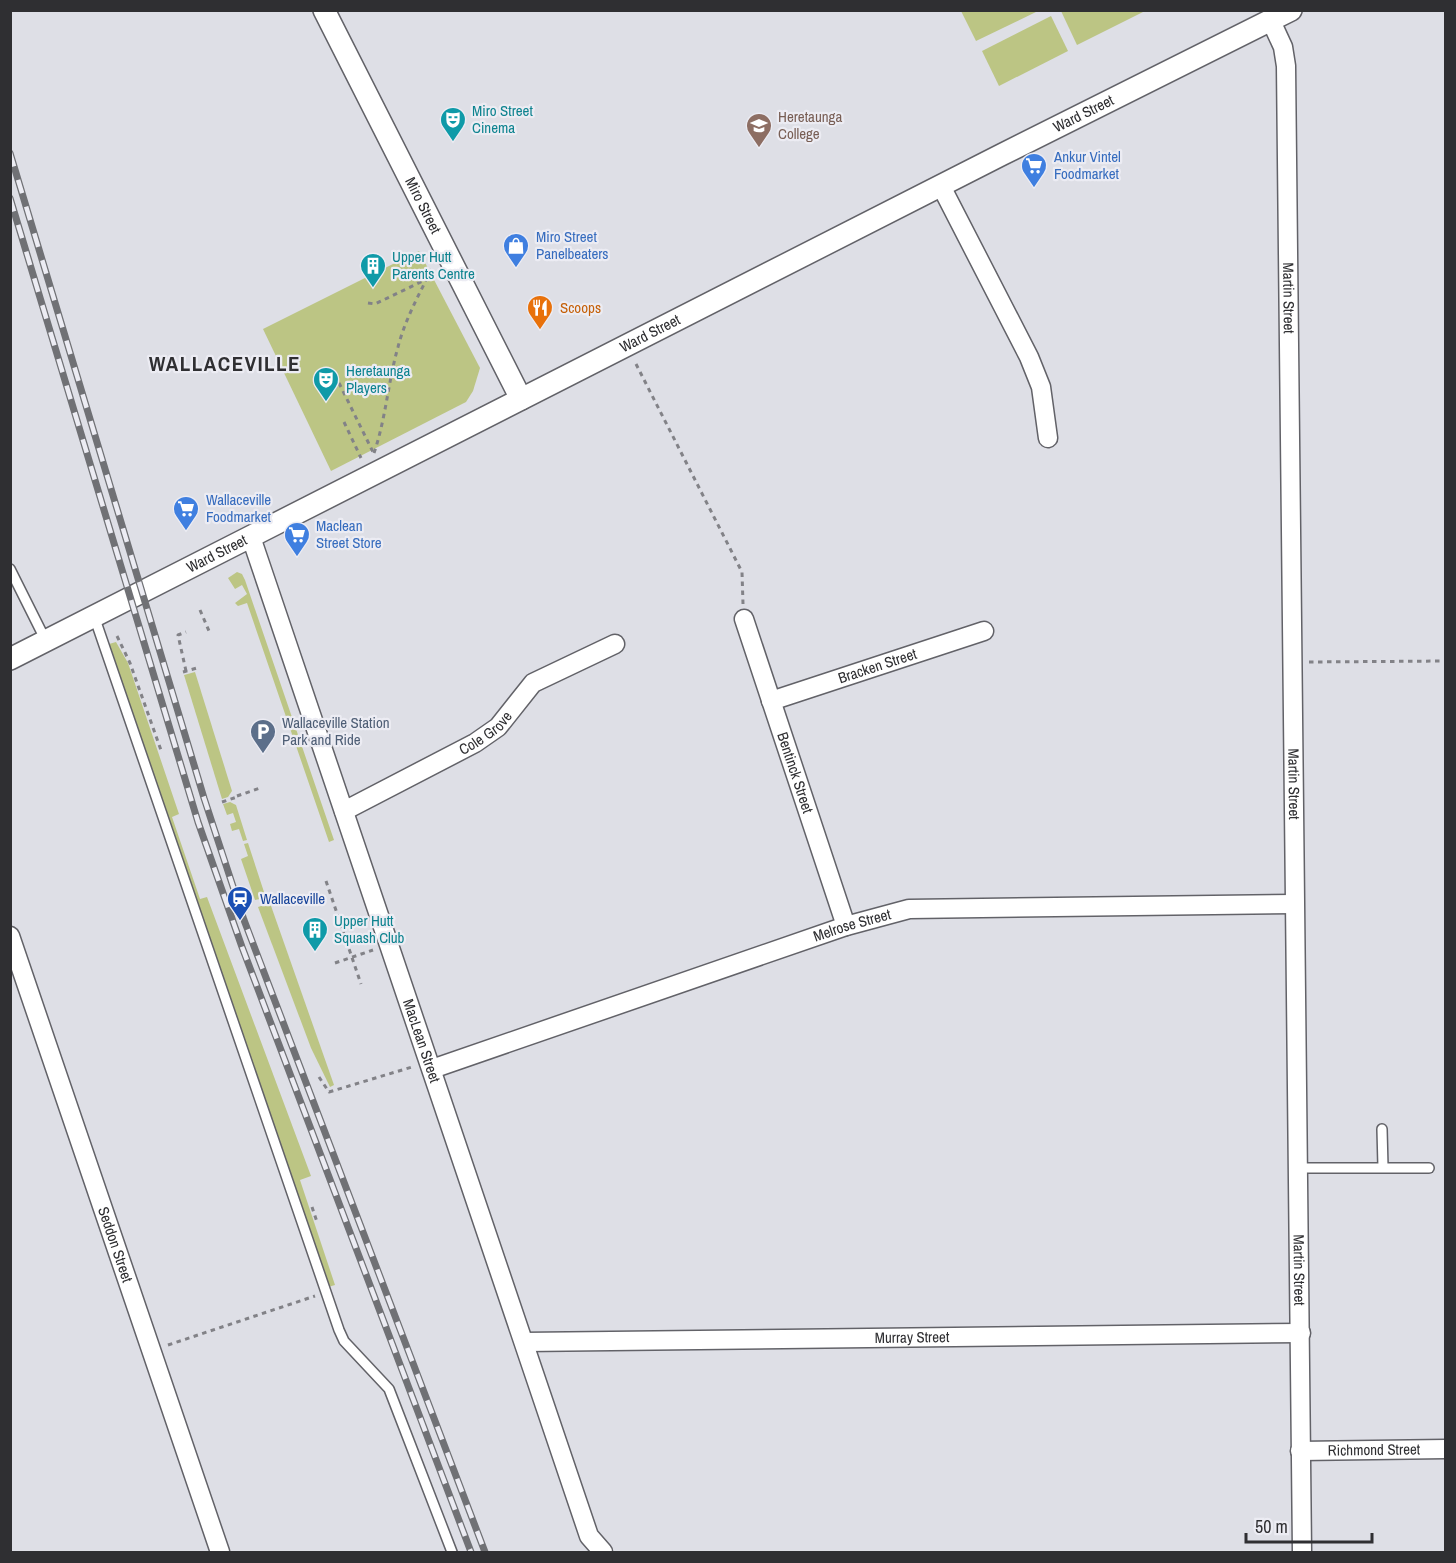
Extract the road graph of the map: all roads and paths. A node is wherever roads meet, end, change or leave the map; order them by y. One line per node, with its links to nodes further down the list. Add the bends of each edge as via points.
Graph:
1 (324, 10): 10 (street, Miro Street)
2 (1291, 10): 3 (street, Ward Street)
3 (1271, 21): 4 (street, Ward Street); 28 (street, Martin Street, via 1283,47 1286,66)
4 (941, 186): 10 (street, Ward Street); 12 (street, via 1029,357 1041,387)
5 (432, 269): 6 (path)
6 (426, 279): 7 (path, via 375,304); 14 (path, via 398,346)
7 (368, 303)
8 (636, 364): 19 (path, via 742,573)
9 (339, 384): 14 (path)
10 (521, 399): 14 (street, Ward Street)
11 (344, 422): 13 (path)
12 (1048, 438)
13 (361, 458)
14 (378, 461): 15 (street, Ward Street)
15 (250, 537): 18 (street, Ward Street); 34 (street, MacLean Street)
16 (10, 569): 24 (lane)
17 (200, 610): 20 (path)
18 (94, 616): 24 (street, Ward Street); 49 (lane)
19 (744, 619): 30 (street, Bentinck Street)
20 (209, 631)
21 (984, 631): 30 (street, Bracken Street)
22 (186, 632): 29 (path, via 178,635 184,671)
23 (117, 636): 31 (path)
24 (46, 641): 26 (street, Ward Street)
25 (615, 644): 34 (street, Cole Grove, via 533,683 498,727 476,743)
26 (10, 659)
27 (1446, 661): 28 (path)
28 (1291, 662): 36 (street, Martin Street)
29 (197, 668)
30 (771, 701): 37 (street, Bentinck Street)
31 (162, 753)
32 (261, 788): 33 (path)
33 (222, 802)
34 (344, 811): 43 (street, MacLean Street)
35 (326, 881): 40 (path)
36 (1294, 904): 37 (street, Melrose Street, via 909,909); 47 (street, Martin Street)
37 (846, 926): 43 (street, Melrose Street)
38 (10, 936): 52 (street, Seddon Street)
39 (373, 950): 40 (path)
40 (352, 957): 41 (path); 42 (path)
41 (335, 963)
42 (361, 984)
43 (432, 1069): 44 (path, via 412,1067 330,1092); 51 (street, MacLean Street)
44 (319, 1077)
45 (1383, 1129): 46 (lane)
46 (1383, 1167): 47 (lane); 48 (lane)
47 (1299, 1168): 50 (street, Martin Street)
48 (1429, 1168)
49 (325, 1292): 52 (path); 57 (lane, via 344,1341 392,1395)
50 (1301, 1333): 51 (street, Murray Street); 54 (street, Martin Street)
51 (524, 1342): 55 (street, MacLean Street)
52 (152, 1351): 56 (street, Seddon Street)
53 (1446, 1449): 54 (street, Richmond Street)
54 (1300, 1451): 58 (street, Martin Street)
55 (594, 1550)
56 (220, 1552)
57 (452, 1552)
58 (1302, 1552)

